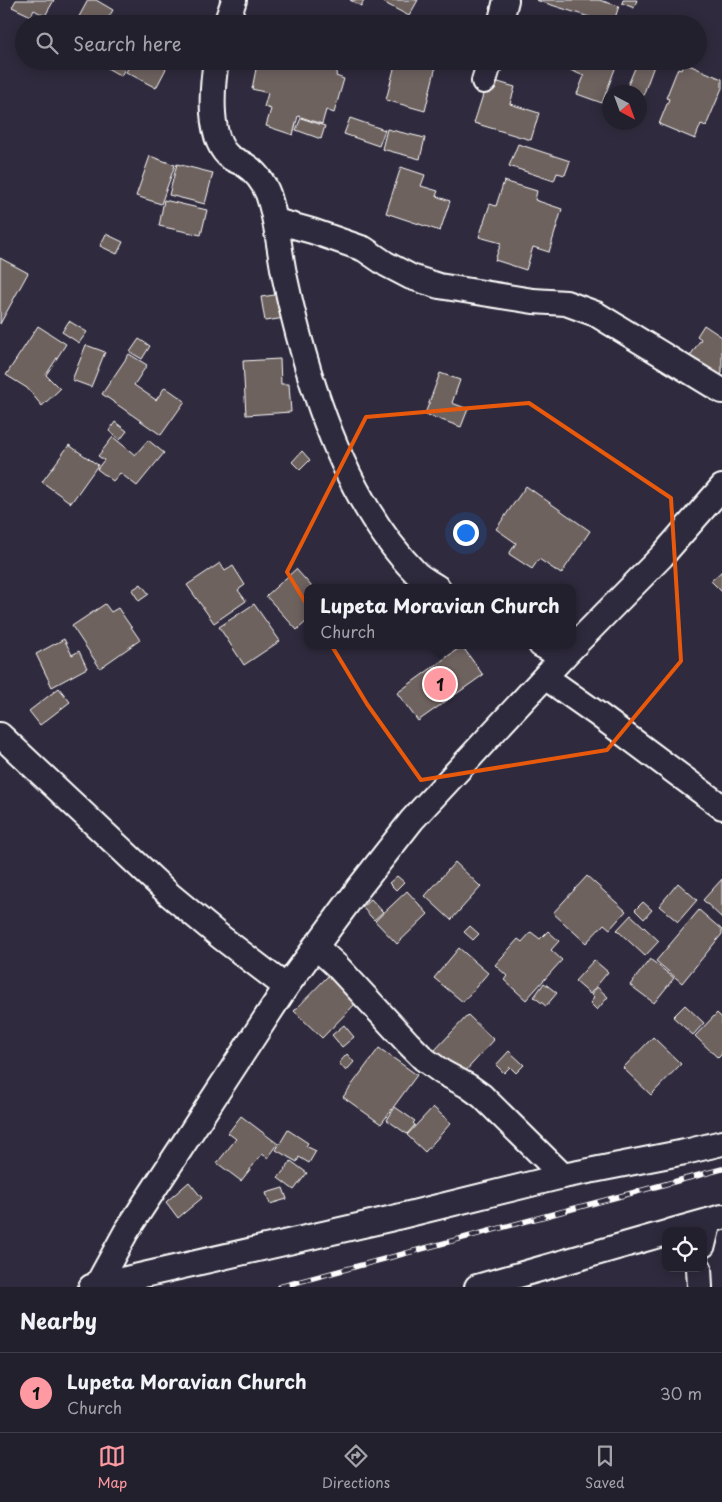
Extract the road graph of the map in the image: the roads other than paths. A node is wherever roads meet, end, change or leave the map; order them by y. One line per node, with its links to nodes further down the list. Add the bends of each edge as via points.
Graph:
1 (234, 0): 3 (street)
2 (506, 0): 4 (street)
3 (229, 15)
4 (502, 15)
5 (215, 70): 6 (street, via 212,102 221,148 257,176 267,192)
6 (276, 221): 7 (street, via 364,249 411,277 439,286 566,303 596,314); 9 (street, via 285,281 302,350 345,468 365,506 388,539 417,574)
7 (722, 391)
8 (722, 488): 10 (street)
9 (432, 584)
10 (576, 645)
11 (548, 649): 13 (street)
12 (572, 649): 13 (street)
13 (564, 657): 14 (street)
14 (545, 677): 16 (street); 17 (street, via 412,820)
15 (0, 735): 18 (street, via 170,895)
16 (722, 807)
17 (315, 946): 18 (street); 20 (street, via 418,1054 482,1096)
18 (286, 987): 27 (street)
19 (722, 1143): 20 (street)
20 (563, 1176): 27 (street, via 380,1222)
21 (715, 1219): 22 (street); 24 (street)
22 (686, 1227)
23 (662, 1234): 26 (street)
24 (707, 1236)
25 (698, 1272): 29 (street)
26 (523, 1280): 28 (street)
27 (94, 1286)
28 (477, 1287)
29 (700, 1287)

